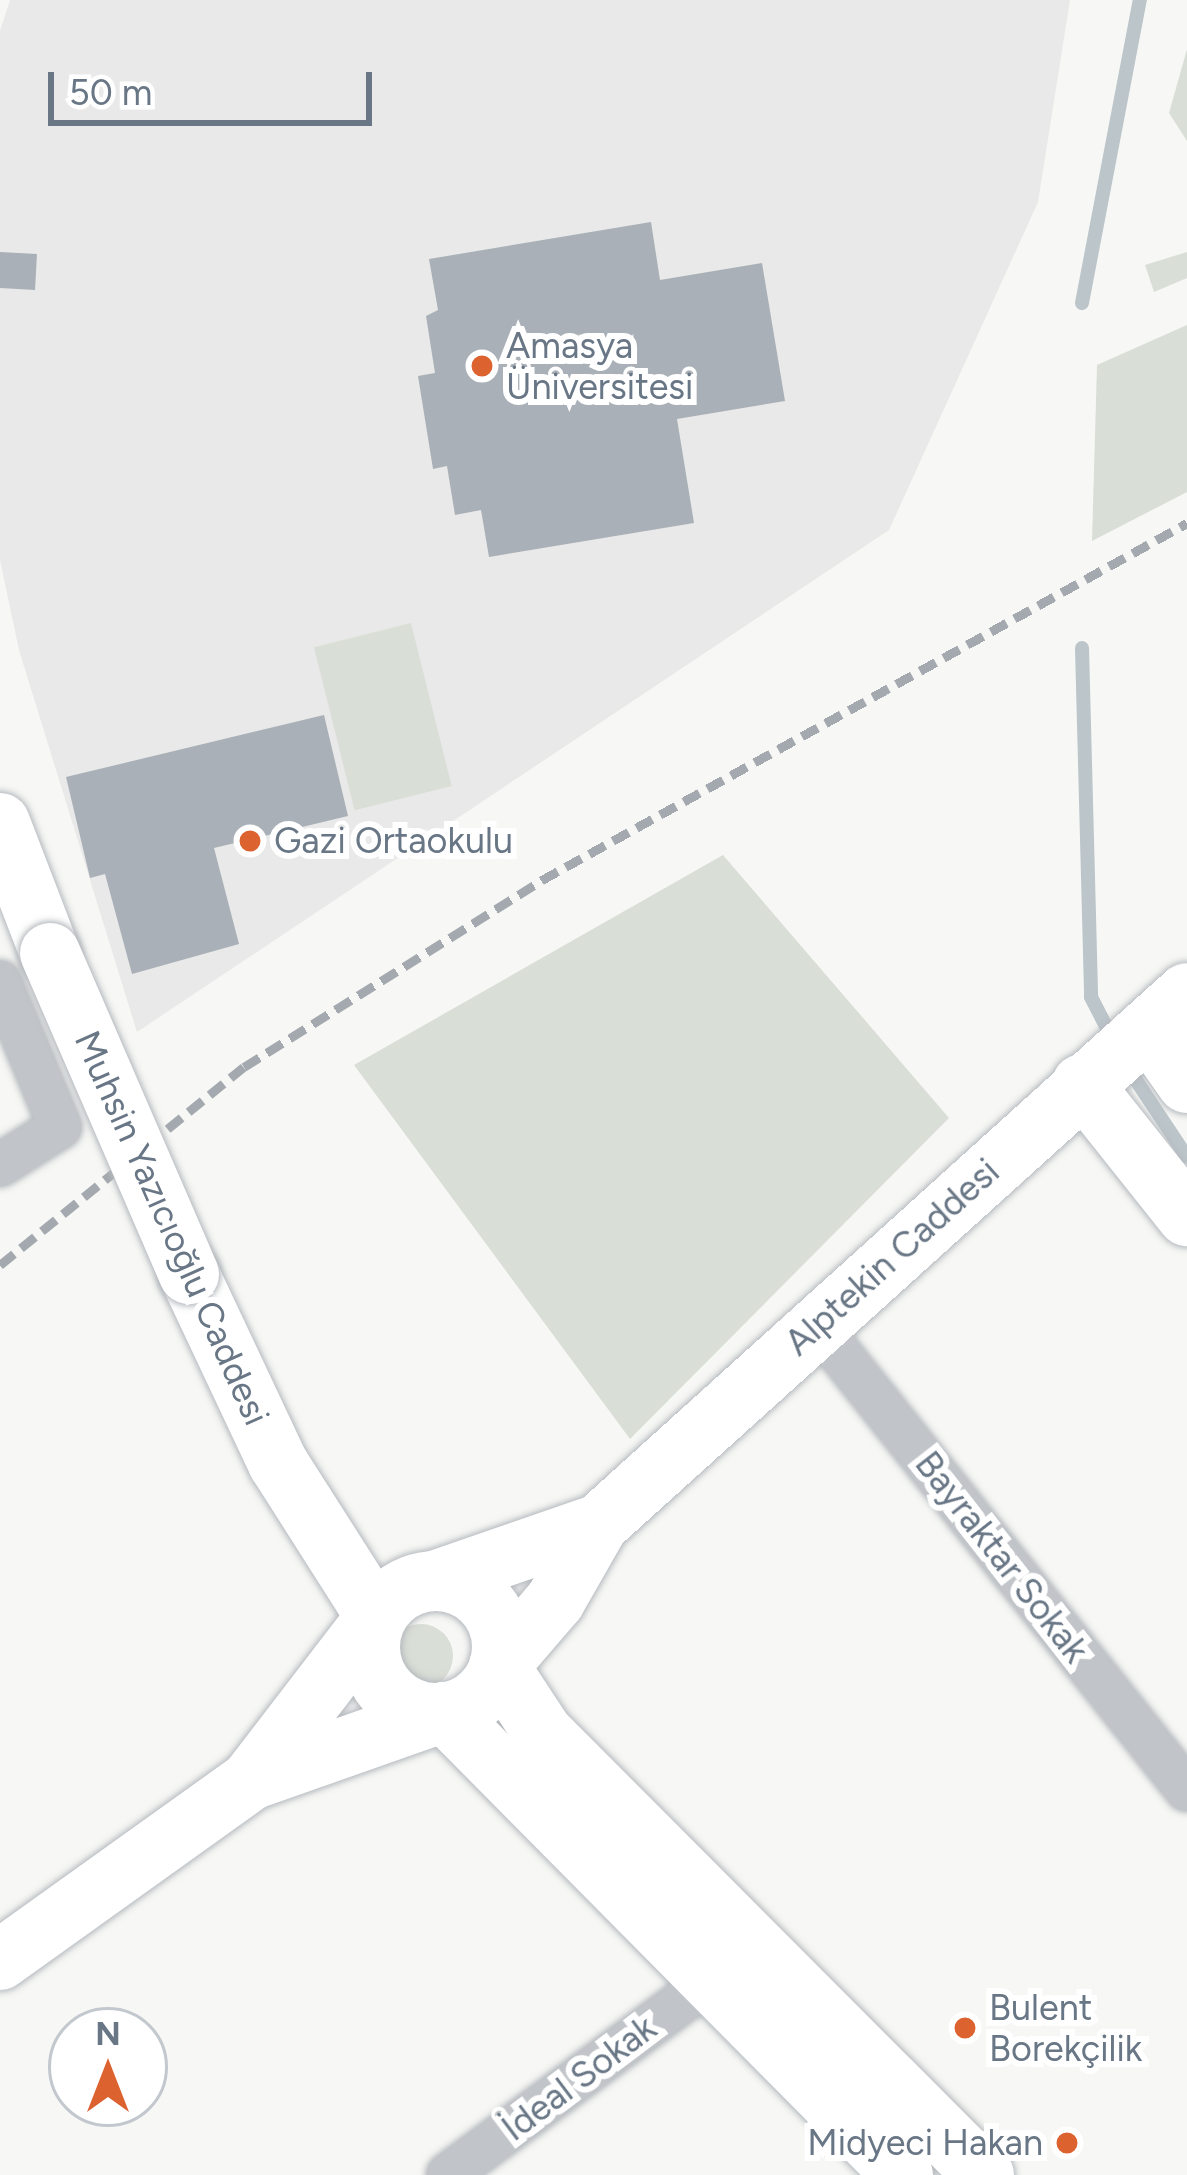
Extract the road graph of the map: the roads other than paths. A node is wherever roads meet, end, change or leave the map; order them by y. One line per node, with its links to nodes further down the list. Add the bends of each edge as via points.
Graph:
1 (0, 823): 2 (main road, Muhsin Yazıcıoğlu Caddesi)
2 (25, 968): 6 (street, via 60,1127); 11 (main road, Muhsin Yazıcıoğlu Caddesi, bridge, via 189,1274 278,1463)
3 (1168, 1011): 4 (main road); 5 (main road, Alptekin Caddesi)
4 (1187, 1083)
5 (1082, 1084): 7 (main road); 8 (main road, Alptekin Caddesi)
6 (0, 1165)
7 (1187, 1216)
8 (818, 1325): 9 (main road, Alptekin Caddesi); 15 (street, Bayraktar Sokak)
9 (599, 1524): 10 (main road); 12 (main road, via 555,1600)
10 (434, 1581): 11 (main road, via 397,1593); 12 (main road, via 455,1583 489,1607 499,1625)
11 (376, 1617): 13 (main road, via 370,1648 384,1689 401,1703); 14 (main road)
12 (499, 1666): 13 (main road, via 478,1697); 20 (main road, via 543,1733)
13 (444, 1712): 14 (main road); 17 (main road)
14 (251, 1780): 16 (main road)
15 (1187, 1790)
16 (0, 1960)
17 (709, 1982): 18 (street, İdeal Sokak); 19 (main road)
18 (448, 2175)
19 (903, 2175)
20 (984, 2175)

